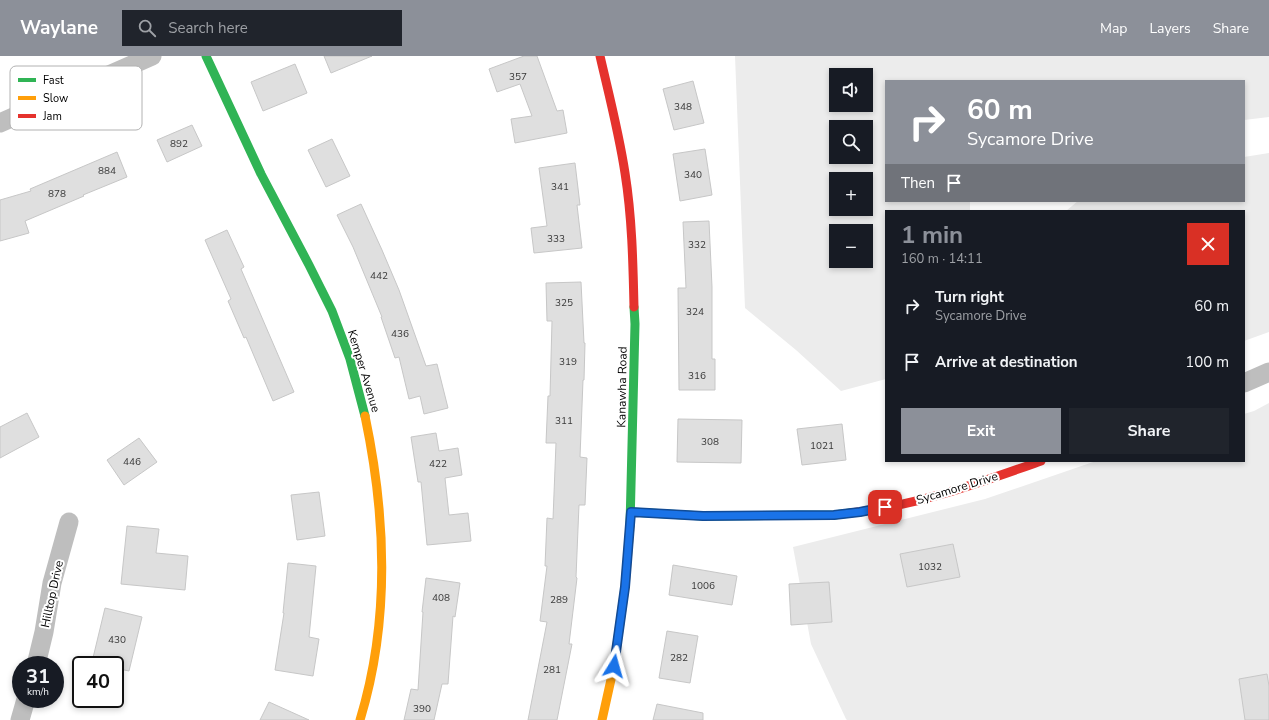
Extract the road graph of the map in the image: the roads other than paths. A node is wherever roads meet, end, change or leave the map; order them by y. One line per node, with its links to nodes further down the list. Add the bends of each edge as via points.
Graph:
1 (152, 56): 4 (street)
2 (206, 56): 15 (street, Kemper Avenue, via 261,174 329,306 349,357 369,435 377,487 381,581 378,637 372,678)
3 (600, 56): 10 (street, Kanawha Road, via 625,174 632,245 635,324)
4 (129, 66)
5 (10, 119): 6 (street)
6 (0, 123)
7 (1269, 372): 8 (street)
8 (1245, 383)
9 (1038, 462): 10 (street, Sycamore Drive, via 966,487 860,512 834,515 711,516)
10 (631, 512): 16 (street, Kanawha Road, via 625,587 614,666)
11 (69, 522): 12 (street, Hilltop Drive, via 52,583)
12 (38, 656)
13 (23, 708): 14 (street)
14 (20, 720)
15 (360, 720)
16 (602, 720)

